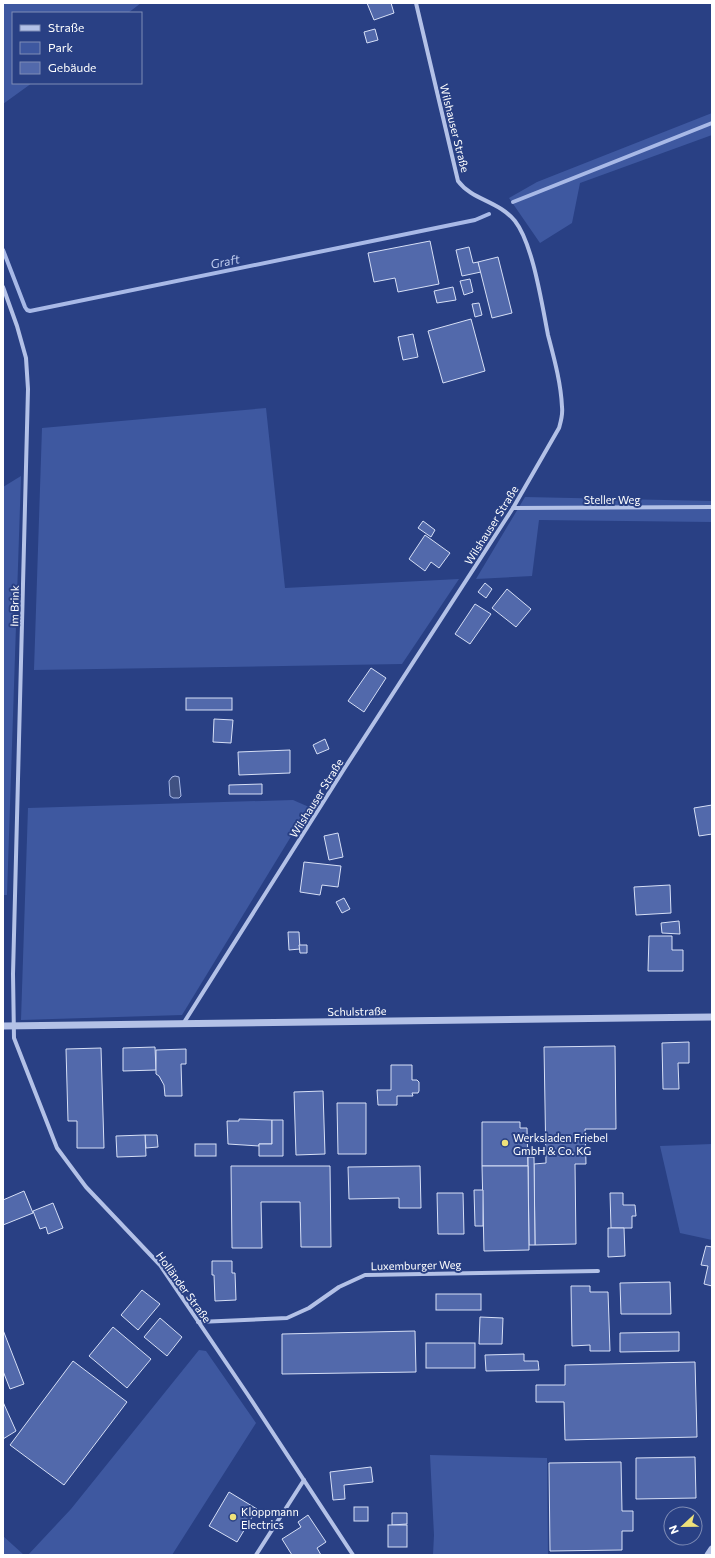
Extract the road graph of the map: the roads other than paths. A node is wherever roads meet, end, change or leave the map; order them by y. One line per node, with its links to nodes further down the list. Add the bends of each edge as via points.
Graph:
1 (416, 3): 4 (street, Wilshauser Straße, via 458,181 465,189 504,210 520,229 537,282 556,367 562,421)
2 (3, 287): 8 (street, Im Brink, via 26,358 28,389 13,974)
3 (712, 507): 4 (street, Steller Weg)
4 (513, 508): 6 (street, Wilshauser Straße)
5 (712, 1017): 6 (street, Schulstraße)
6 (183, 1024): 8 (street, Schulstraße)
7 (3, 1026): 8 (street, Schulstraße)
8 (14, 1026): 10 (street, Holländer Straße, via 14,1038 57,1148 86,1187 160,1265)
9 (598, 1271): 10 (street, Luxemburger Weg, via 365,1275 339,1287 309,1308 287,1318)
10 (198, 1322): 11 (street, Holländer Straße)
11 (304, 1480): 13 (street); 14 (street, Holländer Straße)
12 (712, 1549): 15 (street)
13 (256, 1555)
14 (353, 1555)
15 (708, 1555)

